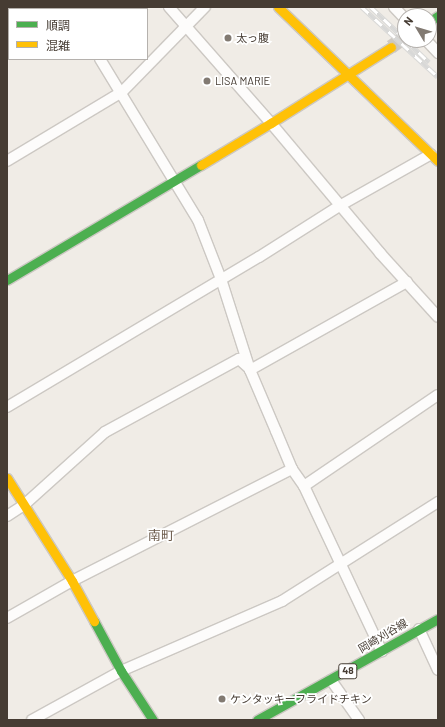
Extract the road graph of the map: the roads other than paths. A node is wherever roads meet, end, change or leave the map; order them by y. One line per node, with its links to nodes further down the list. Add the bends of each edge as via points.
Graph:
1 (169, 7): 4 (street)
2 (205, 7): 4 (street)
3 (278, 7): 7 (street)
4 (186, 27): 8 (street); 9 (street)
5 (391, 47): 7 (street)
6 (101, 60): 8 (street)
7 (348, 73): 9 (street); 10 (street)
8 (122, 92): 11 (street); 12 (street)
9 (271, 123): 12 (street); 13 (street)
10 (434, 157): 13 (street)
11 (7, 161)
12 (175, 180): 14 (street, via 198,220); 15 (street)
13 (341, 205): 14 (street); 16 (street)
14 (221, 279): 18 (street); 20 (street)
15 (7, 280)
16 (407, 282): 17 (street); 18 (street)
17 (438, 317)
18 (250, 370): 21 (street); 25 (street, via 239,359 105,432)
19 (438, 394): 23 (street)
20 (7, 407)
21 (292, 469): 23 (street); 28 (street)
22 (7, 478): 25 (street)
23 (304, 486): 27 (street)
24 (438, 502): 27 (street)
25 (24, 505): 26 (street); 28 (street)
26 (7, 516)
27 (341, 564): 32 (street); 34 (street, via 282,601)
28 (72, 581): 29 (street); 34 (street)
29 (7, 618)
30 (438, 619): 31 (street, 岡崎刈谷線 / 48)
31 (419, 629): 32 (street, 岡崎刈谷線 / 48); 33 (street)
32 (382, 652): 35 (street, 岡崎刈谷線 / 48)
33 (438, 670)
34 (121, 671): 36 (street); 37 (street)
35 (331, 680): 38 (street, 岡崎刈谷線 / 48); 39 (street)
36 (32, 720)
37 (153, 720)
38 (257, 720)
39 (359, 720)

